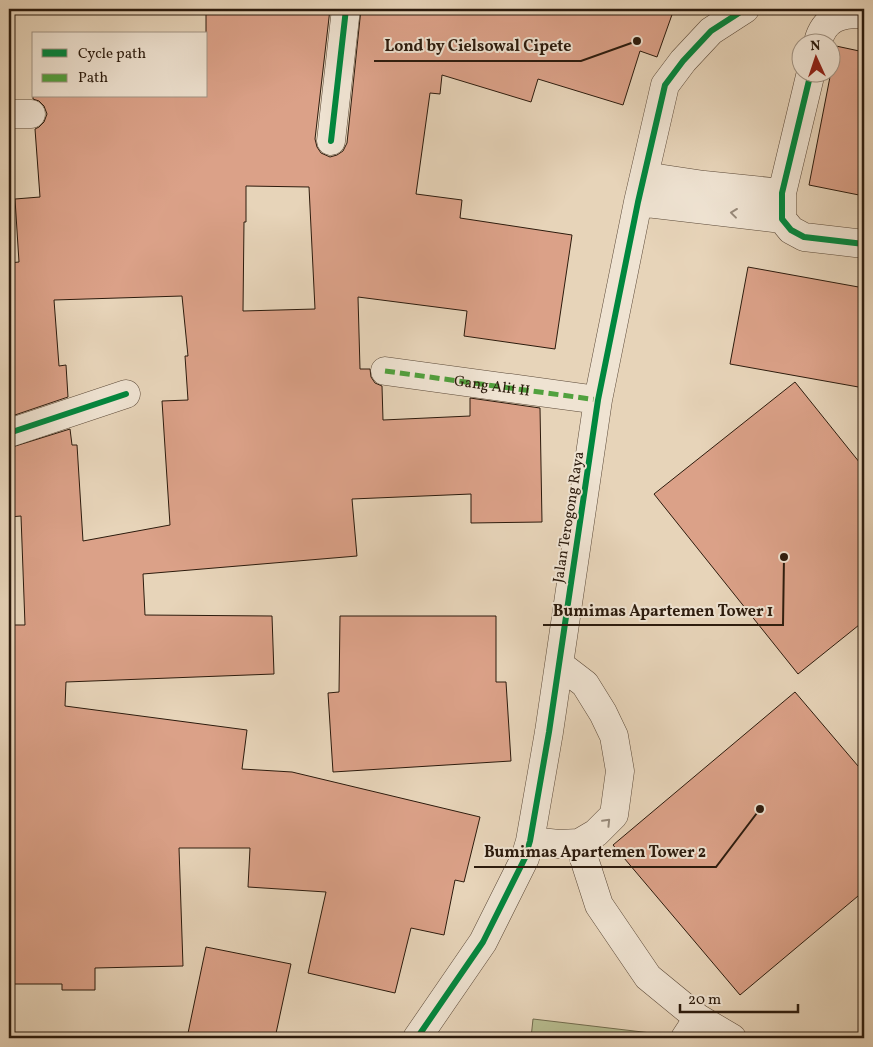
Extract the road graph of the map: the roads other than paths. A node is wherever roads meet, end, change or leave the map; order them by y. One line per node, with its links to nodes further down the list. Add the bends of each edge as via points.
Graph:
1 (346, 9): 6 (street)
2 (745, 9): 7 (street, Jalan Terogong Raya, via 711,31 665,85)
3 (864, 14): 4 (street, via 840,16 827,23)
4 (821, 32)
5 (809, 82): 9 (street)
6 (331, 141)
7 (644, 176): 8 (street, Jalan Terogong Raya); 9 (street, via 704,185)
8 (638, 202): 9 (street, one-way to 8); 13 (street, Jalan Terogong Raya)
9 (782, 206): 10 (street, via 791,230 804,237)
10 (864, 244)
11 (385, 371): 13 (street, Gang Alit II)
12 (126, 394): 14 (street)
13 (598, 400): 15 (street, Jalan Terogong Raya)
14 (9, 433)
15 (559, 664): 16 (street, Jalan Terogong Raya); 17 (street, one-way to 15, via 596,833 614,815 620,772 614,736 603,712 585,684)
16 (530, 841): 17 (street); 19 (street, Jalan Terogong Raya, via 525,858 483,942)
17 (579, 843): 18 (street, via 599,905 648,977)
18 (691, 1028): 20 (street)
19 (417, 1038)
20 (732, 1038)

